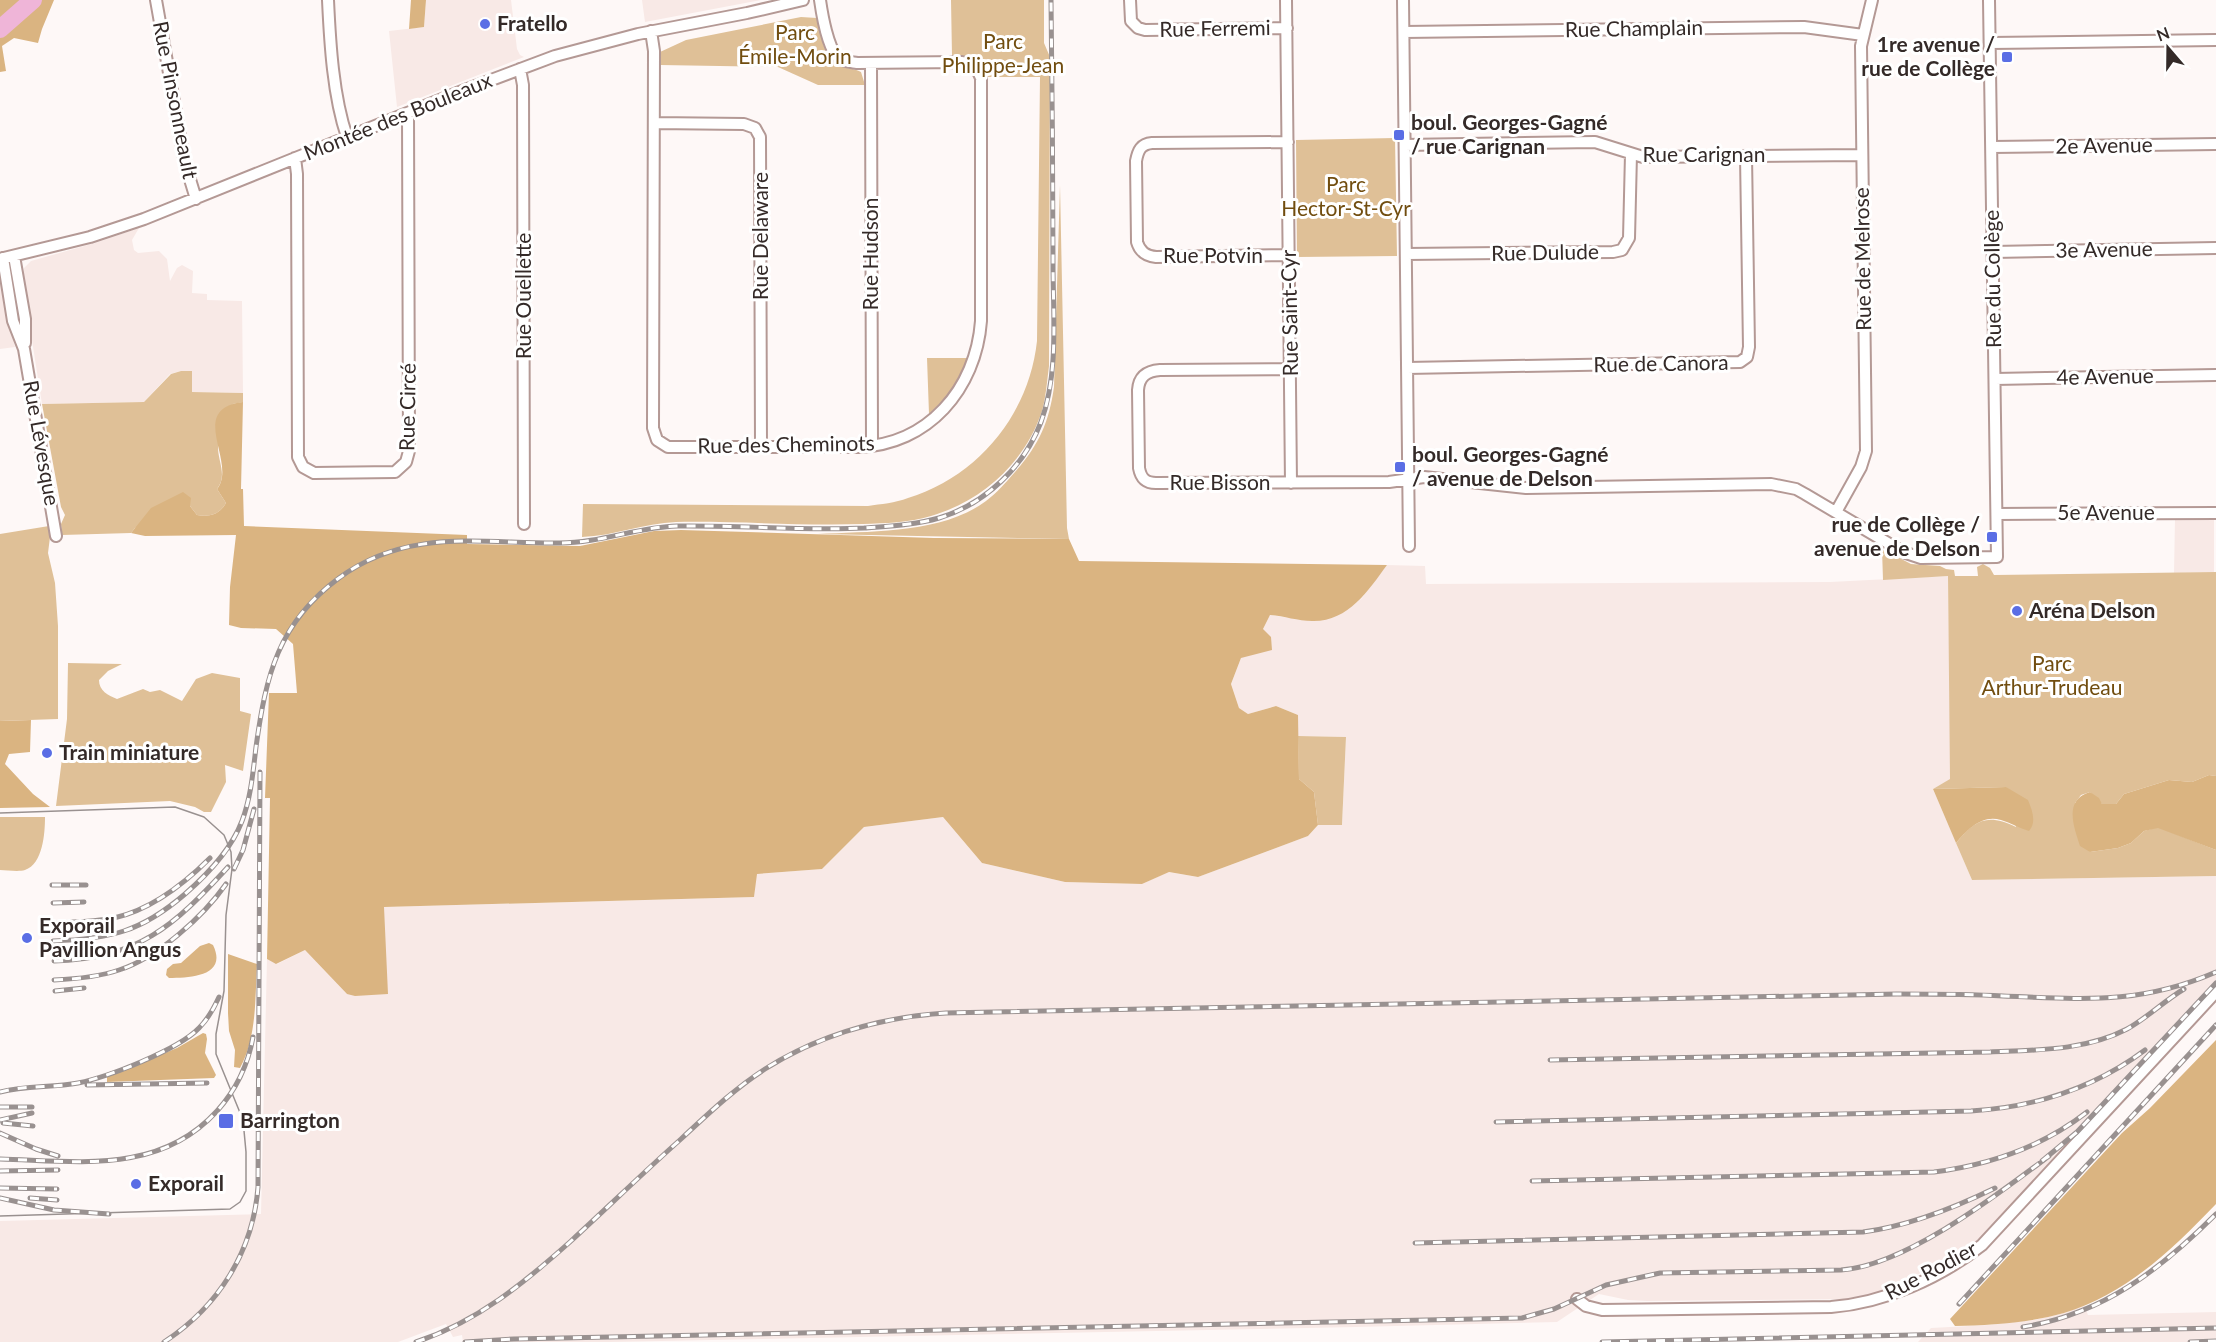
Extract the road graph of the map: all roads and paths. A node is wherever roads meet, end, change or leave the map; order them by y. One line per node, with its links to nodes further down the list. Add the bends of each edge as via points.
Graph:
1 (156, 0): 29 (street, Rue Pinsonneault)
2 (328, 0): 20 (street, via 333,63)
3 (803, 0): 11 (street, Montée des Bouleaux)
4 (820, 0): 16 (street, Rue des Cheminots, via 837,57)
5 (1130, 0): 10 (street, Rue Ferremi, via 1131,21 1145,30)
6 (1286, 0): 10 (street, Rue Saint-Cyr)
7 (1403, 0): 12 (street)
8 (1872, 0): 13 (street, Rue de Melrose)
9 (1989, 0): 15 (street, Rue du Collège)
10 (1287, 28): 21 (street, Rue Saint-Cyr)
11 (651, 31): 17 (street, Montée des Bouleaux); 19 (street, Rue des Cheminots)
12 (1404, 32): 13 (street, Rue Champlain, via 1804,27); 23 (street)
13 (1863, 35): 26 (street, Rue de Melrose)
14 (2216, 40): 15 (street)
15 (1989, 43): 24 (street, Rue du Collège)
16 (871, 63): 41 (street, Rue Hudson); 41 (street, Rue des Cheminots, via 971,63 979,72 982,86 981,321 975,358 959,391 935,417 914,432)
17 (520, 69): 18 (street, Montée des Bouleaux); 48 (street, Rue Ouellette)
18 (408, 113): 20 (street, Montée des Bouleaux); 28 (street, Rue Circé, via 409,452 406,462 395,472 314,473 303,467 298,457)
19 (654, 123): 42 (street, Rue Delaware, via 744,124 755,128 760,137); 42 (street, Rue des Cheminots, via 654,434 669,447)
20 (347, 137): 28 (street, Montée des Bouleaux)
21 (1288, 142): 33 (street, Rue Saint-Cyr); 33 (street, Rue Potvin, via 1148,143 1140,149 1136,161 1137,242 1142,252 1156,257)
22 (2216, 144): 24 (street, 2e Avenue)
23 (1405, 145): 25 (street, Rue Carignan, via 1595,142); 32 (street)
24 (1992, 147): 31 (street, Rue du Collège)
25 (1631, 154): 27 (street, Rue Carignan); 32 (street, Rue Dulude, via 1629,238 1622,250)
26 (1862, 155): 27 (street, Rue Carignan); 45 (street, Rue de Melrose, via 1866,451)
27 (1746, 156): 37 (street, Rue de Canora, via 1749,346 1744,360)
28 (295, 158): 29 (street, Montée des Bouleaux)
29 (195, 199): 34 (street, Montée des Bouleaux, via 110,230)
30 (2216, 248): 31 (street, 3e Avenue)
31 (1993, 252): 40 (street, Rue du Collège)
32 (1406, 254): 37 (street)
33 (1289, 255): 38 (street, Rue Saint-Cyr)
34 (14, 256): 35 (street, Montée des Bouleaux); 36 (street, Rue Lévesque, via 25,319)
35 (1, 259): 36 (street, Rue Lévesque, via 13,321)
36 (24, 350): 49 (street, Rue Lévesque)
37 (1407, 368): 43 (street)
38 (1291, 369): 44 (street, Rue Saint-Cyr); 44 (street, Rue Bisson, via 1154,370 1140,379 1138,390 1139,468 1145,481)
39 (2216, 375): 40 (street, 4e Avenue)
40 (1995, 379): 47 (street, Rue du Collège)
41 (872, 446): 42 (street, Rue des Cheminots)
42 (761, 447)
43 (1409, 480): 44 (street, Rue Bisson); 45 (street, Rue Bisson, via 1424,477 1526,488 1771,484 1796,489); 50 (street)
44 (1292, 483)
45 (1836, 512): 51 (street, Rue Bisson, via 1912,556)
46 (2216, 513): 47 (street, 5e Avenue)
47 (1997, 514): 51 (street, Rue du Collège)
48 (524, 524)
49 (56, 536)
50 (1409, 546)
51 (1997, 557)
52 (2216, 992): 53 (street, Rue Rodier, via 1982,1245 1905,1289 1868,1302 1831,1307 1602,1310)
53 (1577, 1299)

